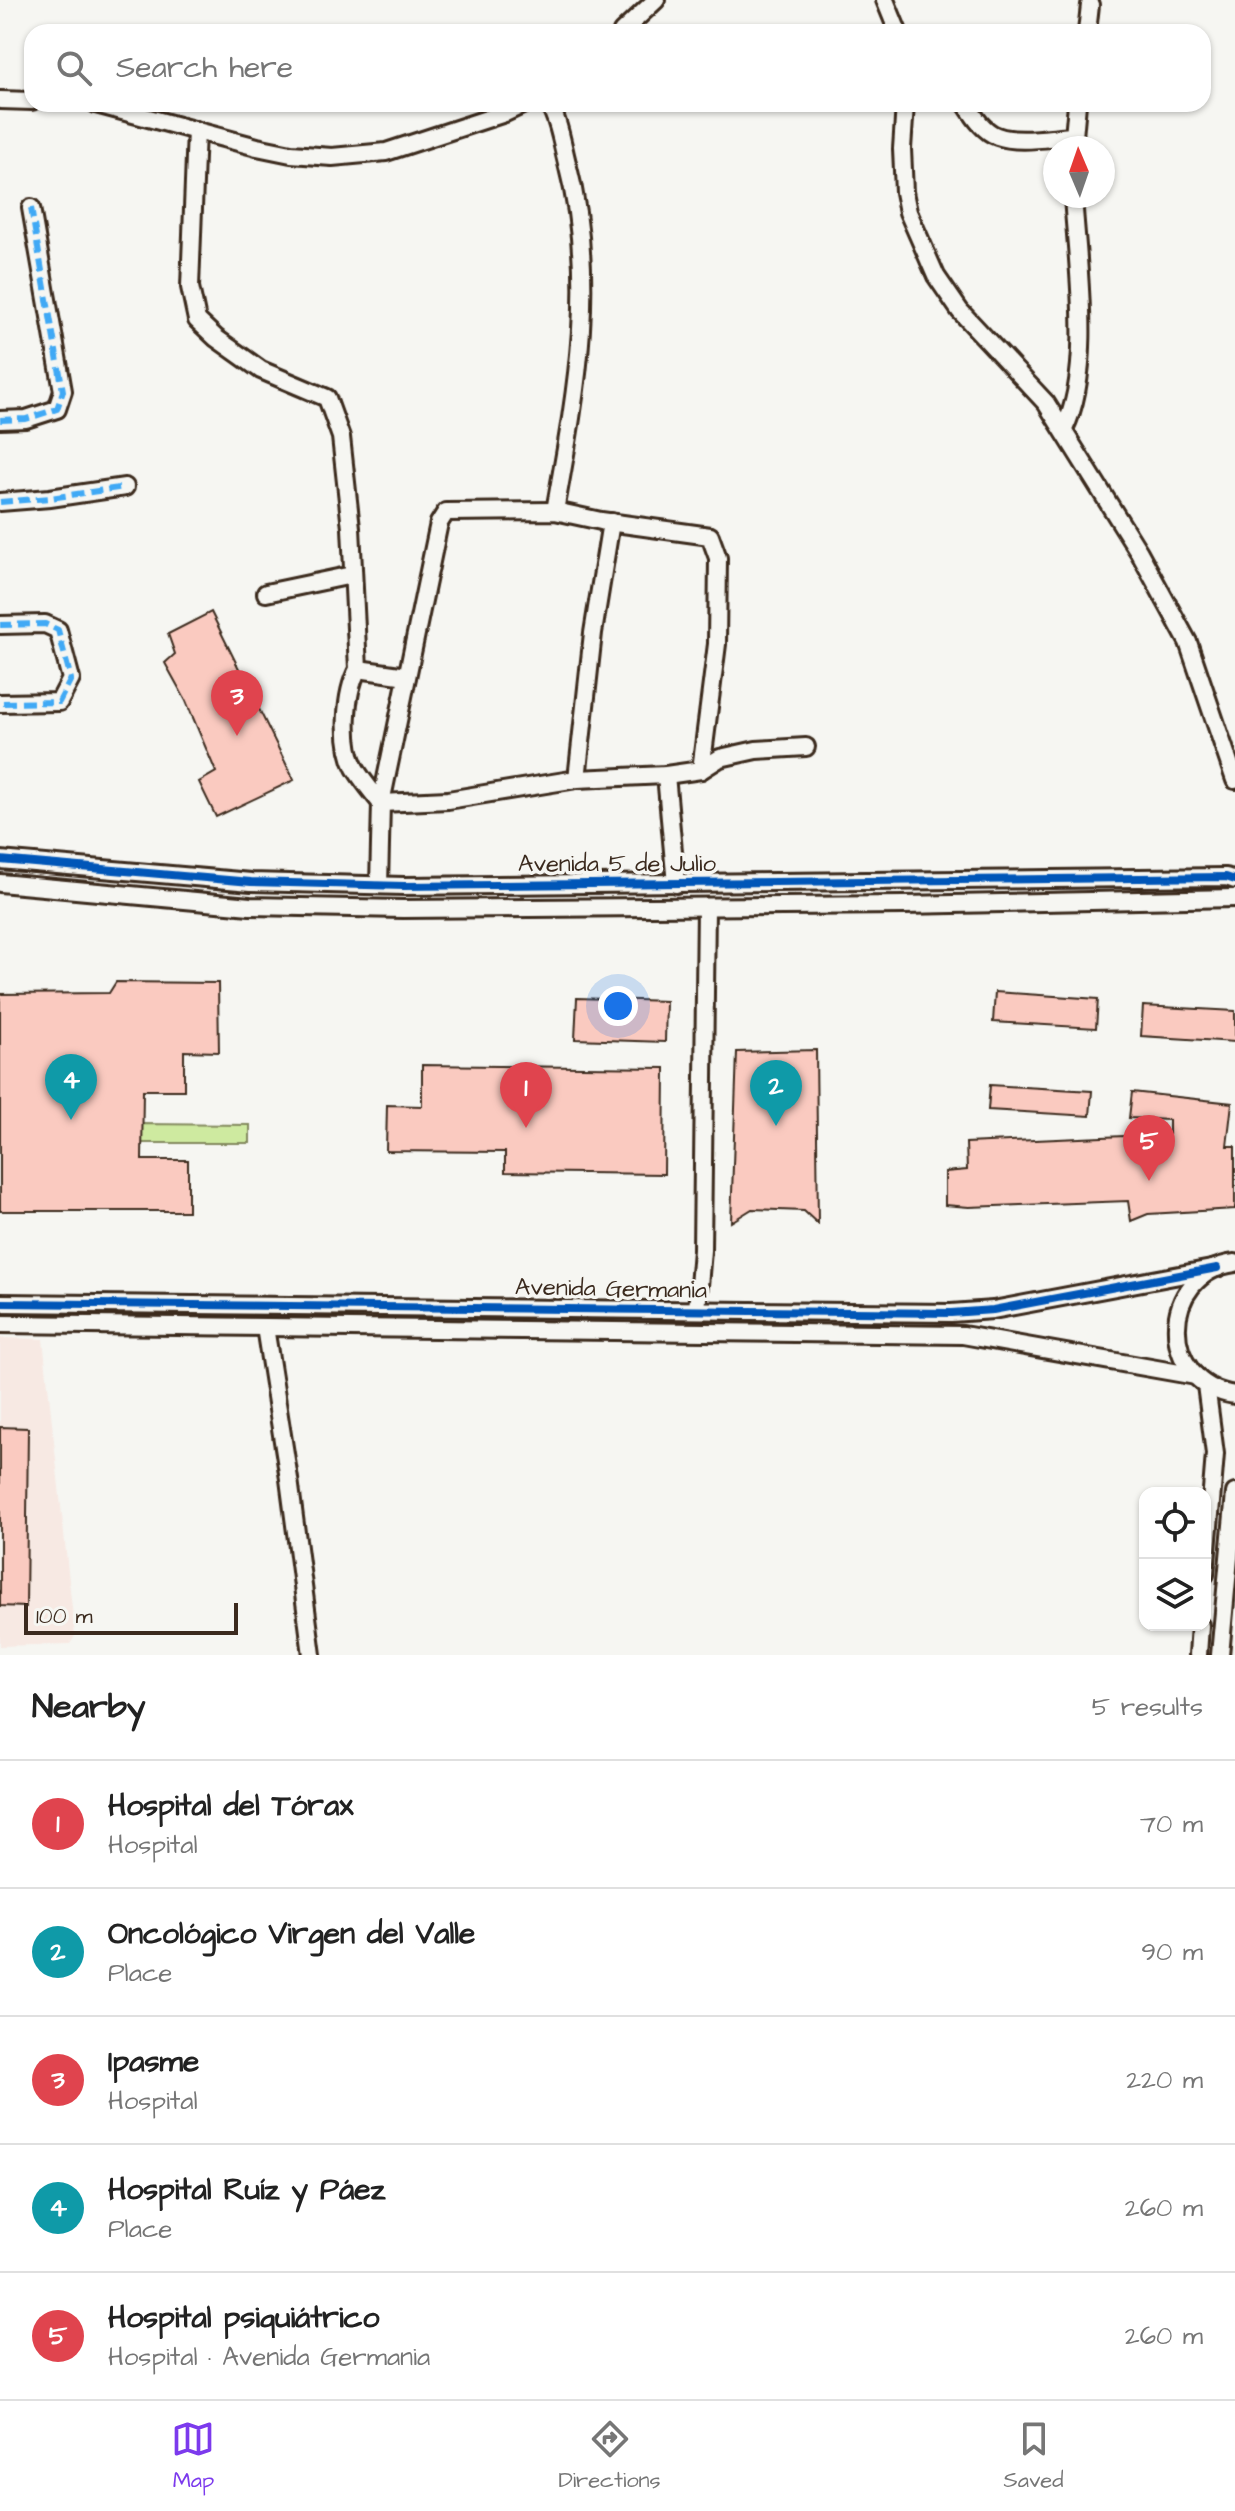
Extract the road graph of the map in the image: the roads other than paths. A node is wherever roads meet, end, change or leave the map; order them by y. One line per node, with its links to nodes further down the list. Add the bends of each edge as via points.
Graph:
1 (656, 0): 4 (street)
2 (885, 0): 5 (street)
3 (1090, 5): 6 (street)
4 (630, 24)
5 (895, 24)
6 (1088, 24)
7 (0, 100): 8 (street)
8 (24, 101)
9 (127, 112): 15 (street)
10 (505, 112): 15 (street, via 386,152 332,157 291,154)
11 (553, 112): 24 (street, via 573,186 584,294 579,370)
12 (905, 112): 21 (street, via 904,192 936,276 960,311 1029,383)
13 (972, 112): 17 (street, via 997,136)
14 (1076, 112): 16 (street)
15 (196, 130): 26 (street, via 190,287 197,320 261,370 327,398 341,437)
16 (1074, 136)
17 (1043, 139)
18 (31, 208): 20 (street, via 63,391 57,409)
19 (1074, 208): 21 (street, via 1080,351 1075,401)
20 (0, 420)
21 (1064, 429): 32 (street, via 1177,619)
22 (125, 487): 23 (street)
23 (0, 502)
24 (555, 511): 25 (street); 30 (street, via 446,512 439,523)
25 (611, 522): 34 (street, via 710,536 718,558 717,644); 36 (street)
26 (352, 575): 27 (street); 29 (street)
27 (266, 593)
28 (0, 625): 31 (street, via 45,624 58,630 71,679 59,702)
29 (358, 669): 30 (street); 38 (street, via 346,728 353,766)
30 (407, 676): 38 (street)
31 (0, 703)
32 (1230, 746): 37 (street)
33 (806, 747): 34 (street, via 732,755)
34 (701, 770): 35 (street)
35 (666, 775): 36 (street); 42 (street)
36 (577, 779): 38 (street, via 448,800)
37 (1235, 780)
38 (381, 803): 43 (street)
39 (0, 860): 43 (street, Avenida 5 de Julio, via 251,882)
40 (1235, 880): 42 (street, Avenida 5 de Julio)
41 (0, 883): 45 (street, Avenida 5 de Julio, via 250,906)
42 (676, 884): 43 (street, Avenida 5 de Julio)
43 (379, 885)
44 (1235, 898): 45 (street, Avenida 5 de Julio)
45 (706, 907): 49 (street)
46 (1235, 1263): 47 (street, Avenida Germania)
47 (1217, 1268): 49 (street, Avenida Germania, via 977,1312); 52 (street, via 1187,1292 1177,1316 1181,1355)
48 (0, 1303): 49 (street, Avenida Germania)
49 (697, 1310)
50 (0, 1324): 51 (street, Avenida Germania)
51 (265, 1327): 52 (street, Avenida Germania, via 963,1335); 57 (street)
52 (1201, 1380): 53 (street, Avenida Germania); 55 (street, via 1215,1454)
53 (1235, 1395)
54 (1235, 1493): 59 (street)
55 (1206, 1559)
56 (1200, 1631): 58 (street)
57 (312, 1655)
58 (1198, 1655)
59 (1220, 1655)

